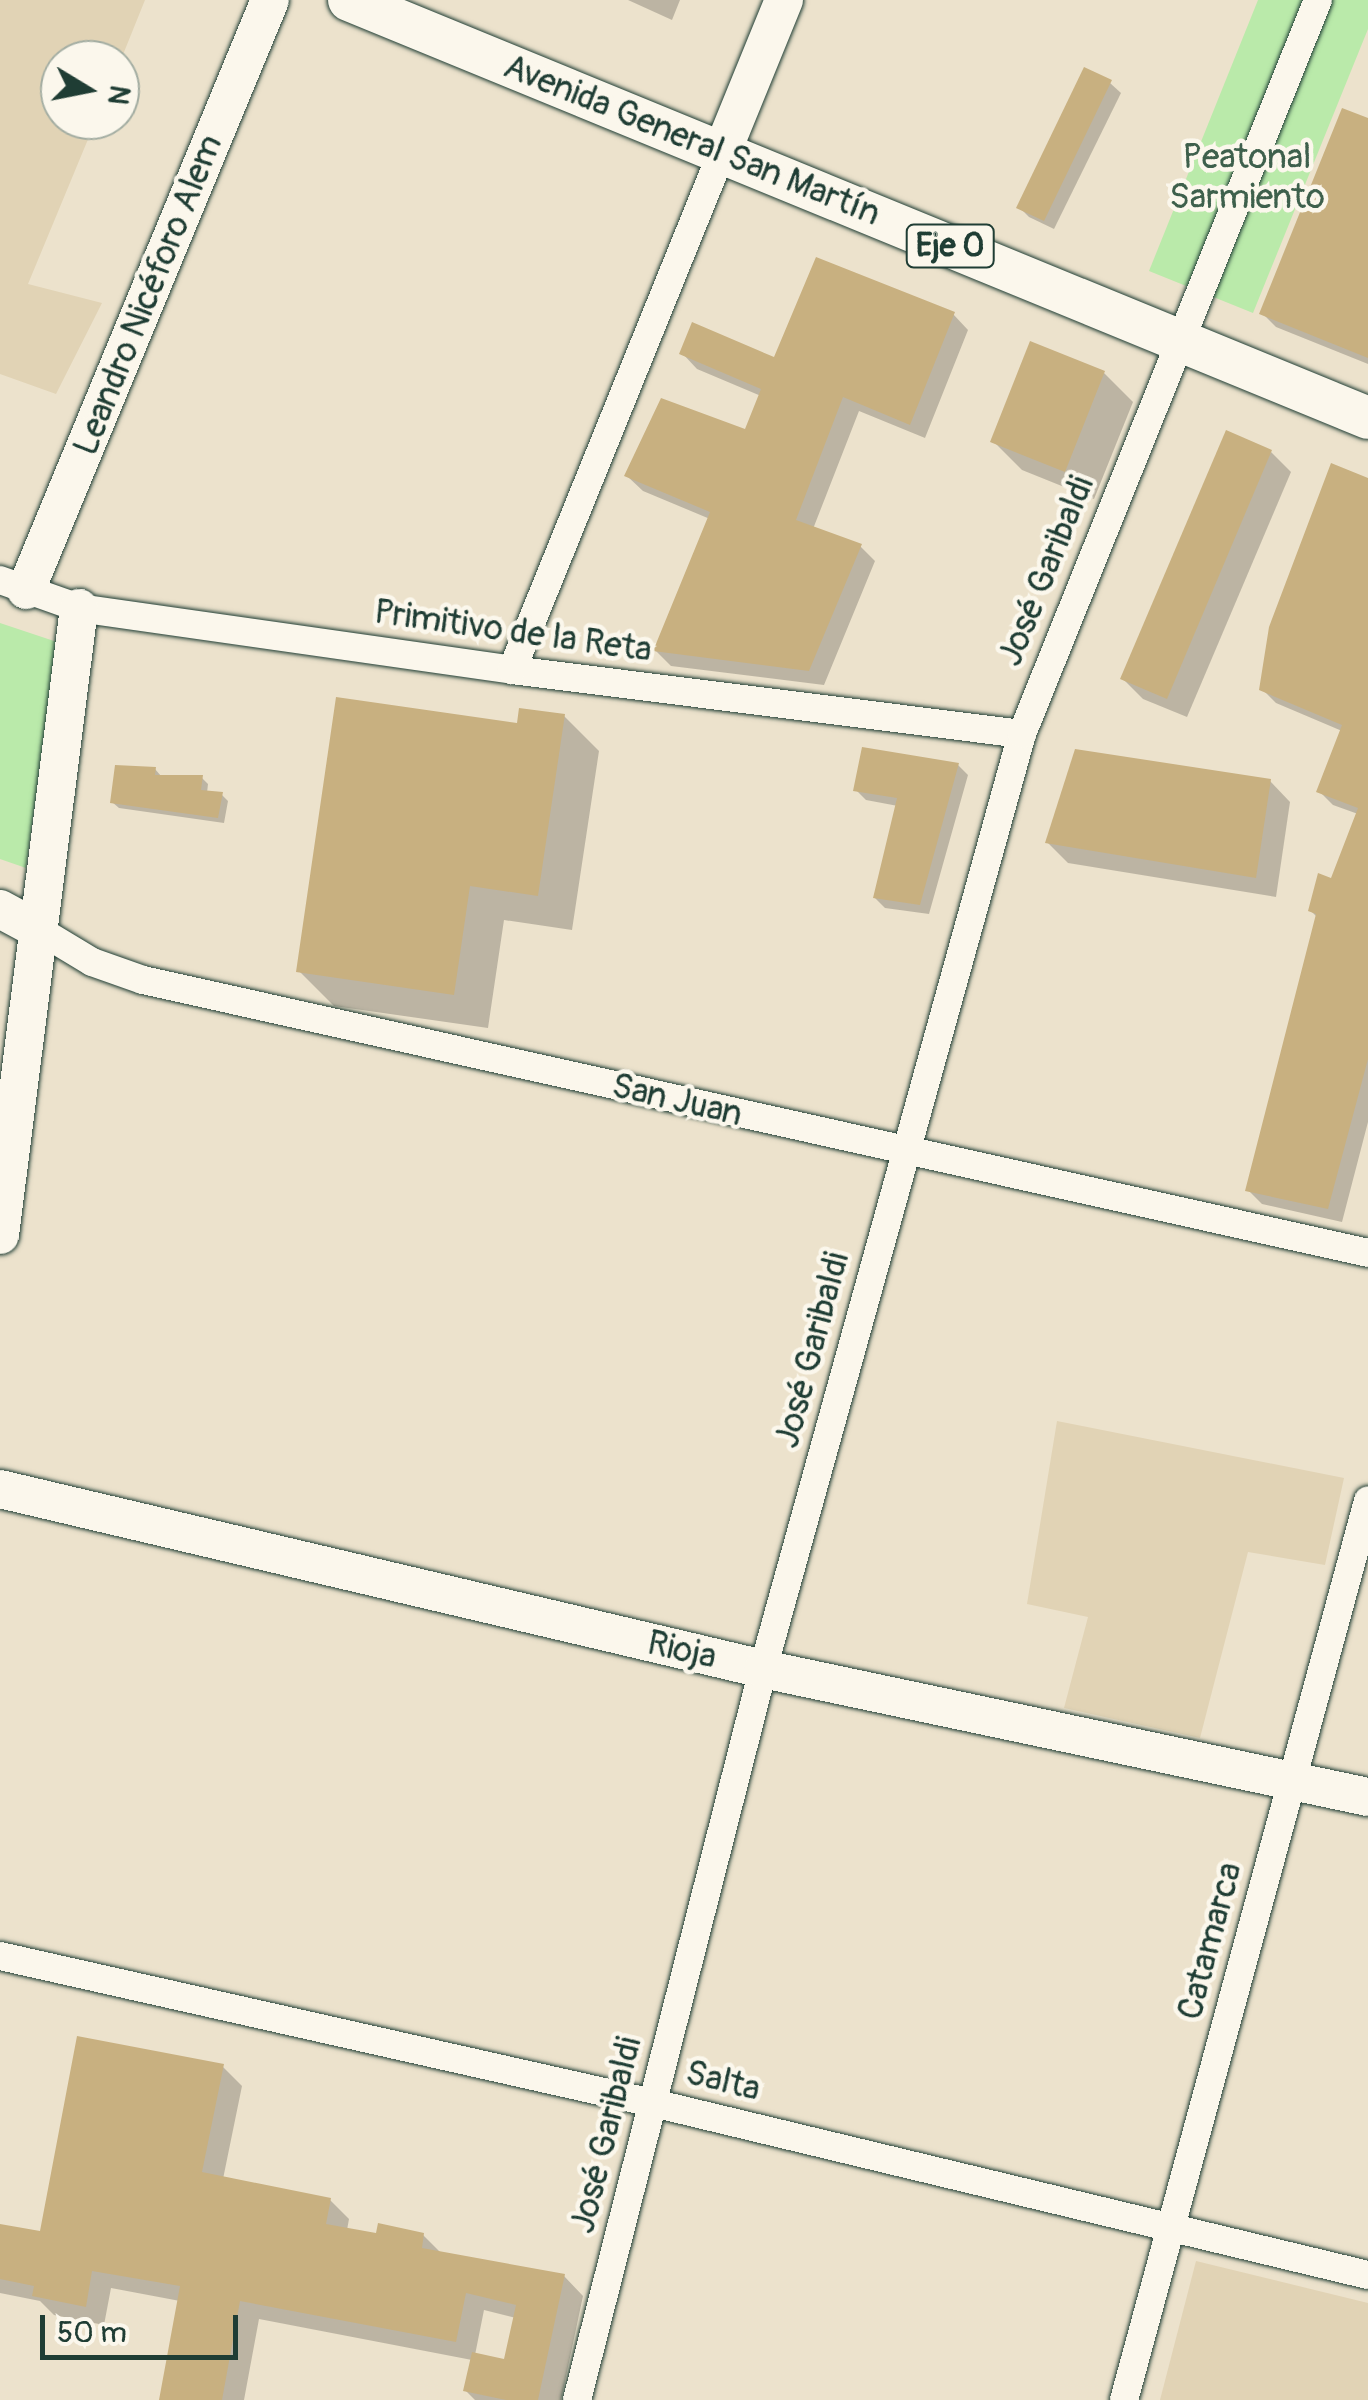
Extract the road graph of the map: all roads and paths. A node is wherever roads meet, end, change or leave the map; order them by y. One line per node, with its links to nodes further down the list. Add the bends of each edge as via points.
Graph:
1 (270, 0): 8 (street, Leandro Nicéforo Alem)
2 (349, 0): 5 (main road, Avenida General San Martín / Eje 0)
3 (784, 0): 5 (street)
4 (1318, 0): 6 (street, José Garibaldi)
5 (722, 152): 6 (main road, Avenida General San Martín / Eje 0); 10 (street)
6 (1178, 340): 7 (main road, Avenida General San Martín / Eje 0); 11 (street, José Garibaldi)
7 (1368, 418)
8 (13, 585): 9 (street, Primitivo de la Reta)
9 (80, 608): 10 (street, Primitivo de la Reta); 13 (street)
10 (512, 670): 11 (street, Primitivo de la Reta)
11 (1022, 734): 14 (street, José Garibaldi)
12 (0, 909): 13 (street, San Juan)
13 (39, 930): 14 (street, San Juan, via 92,962 143,980); 15 (street)
14 (906, 1151): 16 (street, San Juan); 19 (street, José Garibaldi)
15 (0, 1235)
16 (1368, 1253)
17 (0, 1489): 19 (street, Rioja)
18 (1368, 1501): 20 (street, Catamarca)
19 (762, 1669): 20 (street, Rioja); 23 (street, José Garibaldi)
20 (1293, 1780): 21 (street, Rioja); 24 (street, Catamarca)
21 (1368, 1796)
22 (0, 1956): 23 (street, Salta)
23 (653, 2103): 24 (street, Salta); 26 (street, José Garibaldi)
24 (1170, 2228): 25 (street, Salta); 27 (street, Catamarca)
25 (1368, 2275)
26 (577, 2400)
27 (1124, 2400)

